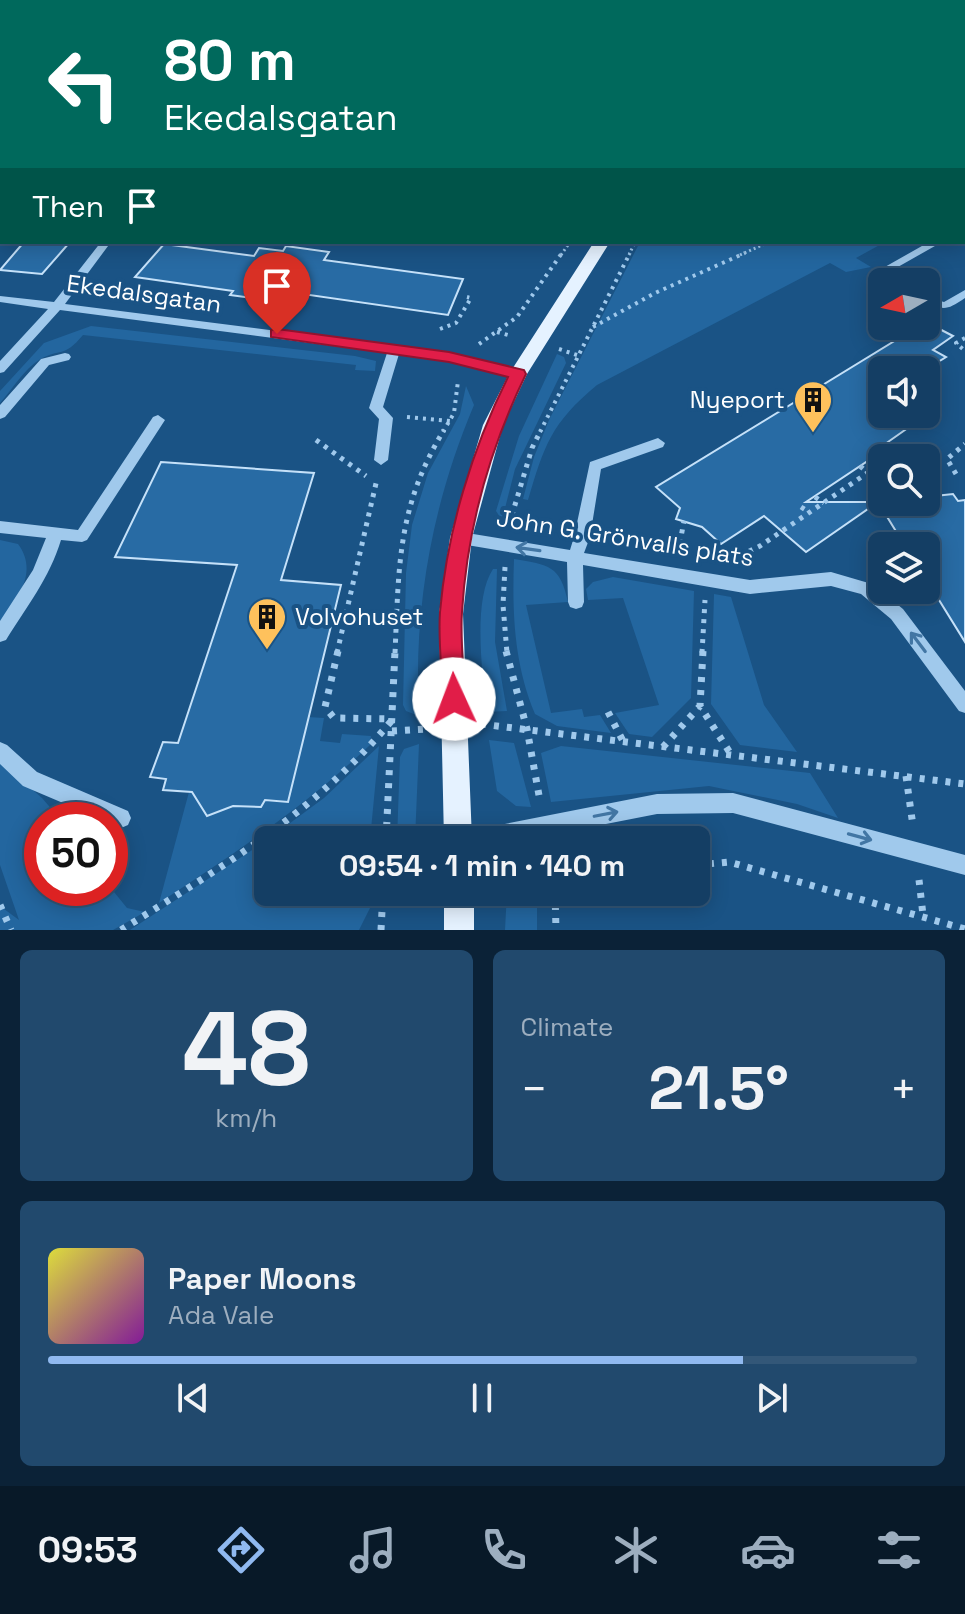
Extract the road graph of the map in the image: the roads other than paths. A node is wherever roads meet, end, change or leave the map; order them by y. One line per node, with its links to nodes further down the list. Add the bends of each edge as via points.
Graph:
1 (104, 244): 7 (street)
2 (601, 244): 12 (main road)
3 (933, 244): 4 (street)
4 (889, 268)
5 (965, 293): 8 (street)
6 (0, 299): 7 (street, Ekedalsgatan)
7 (59, 304): 9 (street, Ekedalsgatan); 11 (street)
8 (940, 304)
9 (394, 350): 12 (street, Ekedalsgatan); 16 (street, via 376,408 386,418)
10 (65, 357): 13 (street, via 45,362)
11 (0, 369)
12 (518, 374): 19 (main road, via 493,425)
13 (0, 414)
14 (158, 420): 18 (street, via 82,536)
15 (658, 443): 20 (street, via 595,466)
16 (381, 460)
17 (0, 527): 18 (street)
18 (55, 534): 22 (street, via 34,586)
19 (461, 538): 20 (street, John G. Grönvalls plats, one-way to 19); 26 (main road, via 451,614)
20 (575, 556): 21 (street); 23 (street, John G. Grönvalls plats, one-way to 20, via 897,614 866,589 831,579 750,587)
21 (576, 602)
22 (0, 635)
23 (965, 705)
24 (0, 751): 25 (street, via 30,779)
25 (84, 802)
26 (458, 826)
27 (545, 826): 28 (street, one-way to 28, via 657,804 733,803)
28 (965, 865)
29 (459, 906): 30 (main road)
30 (459, 930)

